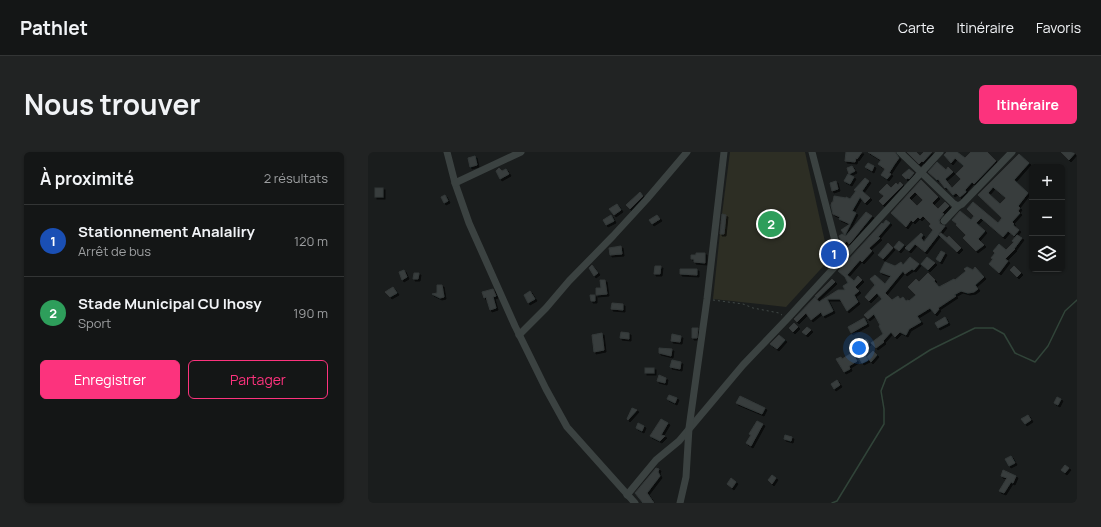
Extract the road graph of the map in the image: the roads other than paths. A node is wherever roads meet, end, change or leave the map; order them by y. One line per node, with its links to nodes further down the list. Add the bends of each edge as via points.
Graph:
1 (447, 152): 10 (street)
2 (521, 152): 10 (street)
3 (687, 152): 14 (street, via 647,199)
4 (724, 152): 15 (street)
5 (812, 152): 13 (street)
6 (900, 152): 9 (street)
7 (940, 152): 9 (street)
8 (1009, 153): 11 (street)
9 (921, 173): 11 (street); 13 (street)
10 (455, 183): 14 (street, via 469,223)
11 (958, 206): 12 (street)
12 (944, 221)
13 (840, 260): 15 (street)
14 (519, 335): 16 (street, via 567,427)
15 (689, 428): 16 (street, via 656,460); 18 (street, via 686,477)
16 (627, 495): 17 (street)
17 (634, 503)
18 (680, 503)

